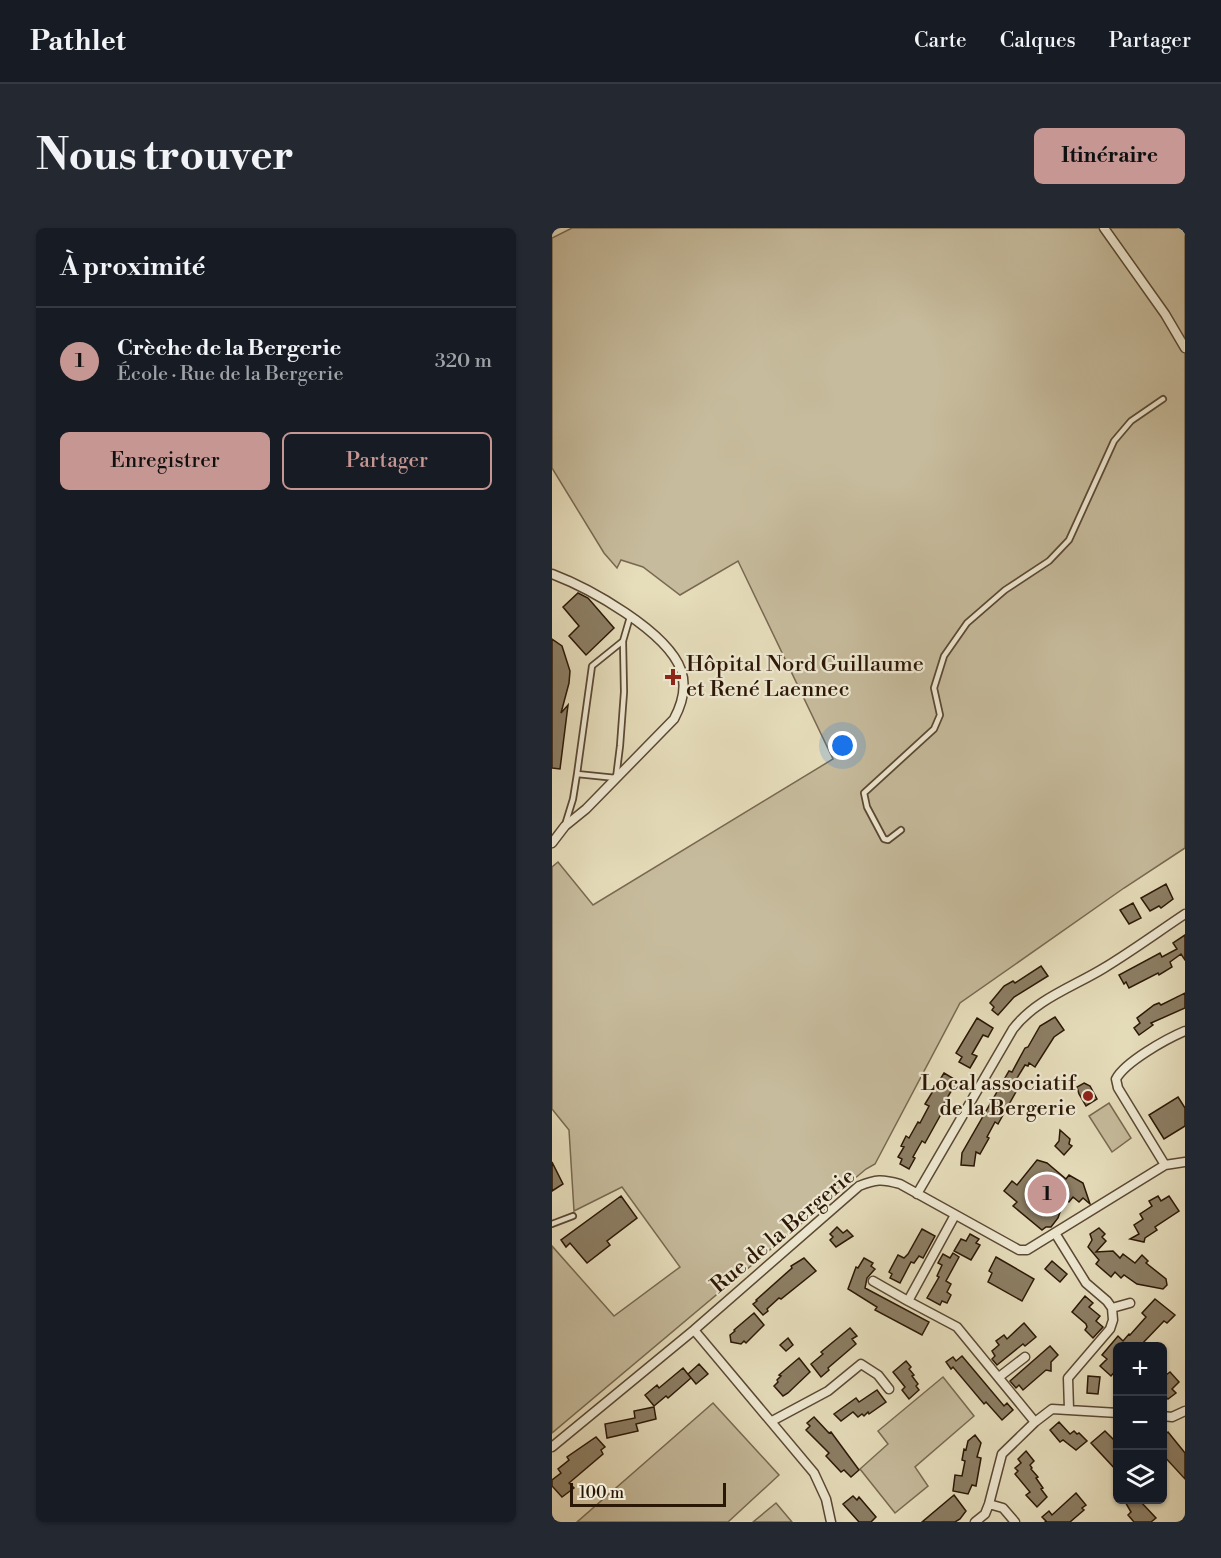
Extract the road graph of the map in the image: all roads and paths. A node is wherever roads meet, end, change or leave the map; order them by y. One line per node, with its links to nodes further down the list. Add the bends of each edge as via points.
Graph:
1 (1104, 228): 2 (street)
2 (1185, 348)
3 (1163, 399): 10 (lane, via 1131,422 1114,441 1069,540 1050,561 1005,590 966,623 944,656 934,688 940,715 934,729 864,793 884,839)
4 (552, 574): 5 (street)
5 (630, 617): 6 (lane); 8 (street, via 676,660 684,690 674,719)
6 (623, 641): 7 (lane, via 592,666); 8 (lane, via 624,692)
7 (577, 774): 8 (lane); 9 (lane)
8 (616, 778): 9 (street)
9 (565, 826): 11 (street)
10 (902, 830)
11 (552, 843)
12 (1185, 914): 16 (street, via 1024,1015)
13 (1185, 1031): 15 (street, via 1124,1068 1116,1079)
14 (1185, 1162): 15 (street, Rue de la Bergerie)
15 (1165, 1165): 20 (street, Rue de la Bergerie)
16 (916, 1194): 17 (street, Rue de la Bergerie); 25 (street, Rue de la Bergerie, via 885,1179 858,1186)
17 (955, 1215): 20 (street, Rue de la Bergerie, via 1019,1250 1028,1250); 22 (street)
18 (573, 1216): 19 (lane)
19 (552, 1224)
20 (1055, 1233): 24 (street, via 1086,1283)
21 (873, 1281): 22 (street)
22 (908, 1301): 27 (street, via 957,1327)
23 (1130, 1303): 24 (street)
24 (1112, 1308): 29 (street, via 1110,1329 1068,1378)
25 (694, 1330): 33 (street); 35 (street, Rue de la Bergerie)
26 (1025, 1358): 27 (street)
27 (999, 1377): 34 (street)
28 (890, 1389): 33 (street, via 861,1364 828,1391)
29 (1069, 1409): 31 (street); 34 (street, via 1052,1409)
30 (1185, 1411): 32 (street)
31 (1113, 1413)
32 (1167, 1416)
33 (772, 1421): 37 (street, via 814,1473)
34 (1035, 1422): 36 (street, via 1002,1454)
35 (552, 1447)
36 (989, 1504): 38 (street); 39 (street, via 1003,1508)
37 (831, 1522)
38 (975, 1522)
39 (1015, 1522)

